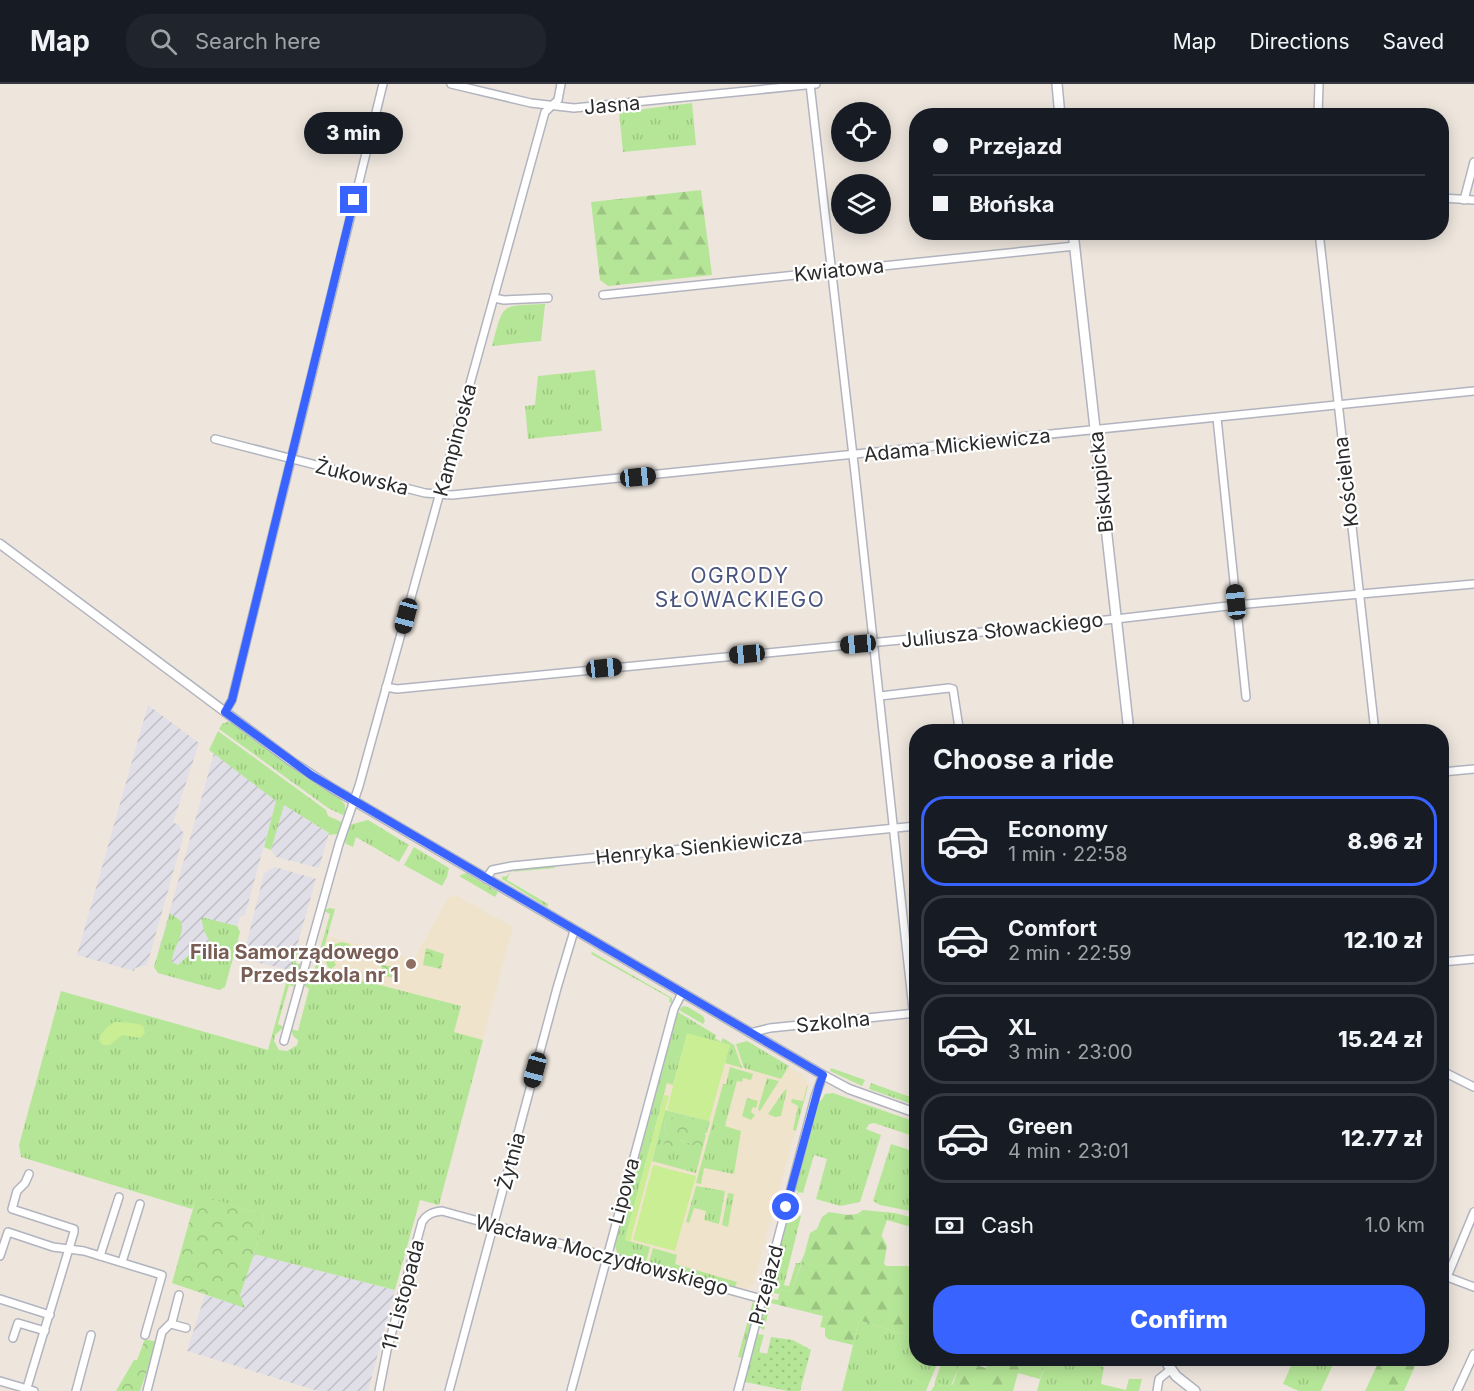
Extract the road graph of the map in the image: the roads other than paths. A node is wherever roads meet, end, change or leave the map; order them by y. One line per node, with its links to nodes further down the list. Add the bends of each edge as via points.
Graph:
1 (382, 84): 28 (street)
2 (451, 84): 8 (street, Jasna)
3 (561, 84): 8 (street, Kampinoska, via 558,100)
4 (810, 84): 5 (street, Jasna); 8 (street, Jasna, via 589,107); 18 (street)
5 (816, 84)
6 (1058, 84): 9 (main road)
7 (1319, 84): 10 (street)
8 (551, 106): 20 (street, Kampinoska, via 545,112)
9 (1060, 108)
10 (1318, 108)
11 (1474, 162): 13 (street)
12 (1449, 199): 13 (street)
13 (1464, 200): 14 (street)
14 (1474, 200)
15 (1074, 240): 17 (main road, Biskupicka)
16 (1320, 240): 23 (street, Kościelna)
17 (1075, 246): 18 (street, Kwiatowa); 25 (main road, Biskupicka)
18 (832, 271): 19 (street, Kwiatowa); 27 (street)
19 (603, 295)
20 (494, 298): 21 (street); 29 (street, Kampinoska)
21 (548, 298)
22 (1474, 391): 23 (street, Adama Mickiewicza)
23 (1337, 406): 24 (street, Adama Mickiewicza); 32 (street, Kościelna)
24 (1217, 418): 25 (street, Adama Mickiewicza); 33 (street)
25 (1096, 431): 27 (street, Adama Mickiewicza); 34 (main road, Biskupicka)
26 (215, 439): 28 (street, Żukowska)
27 (853, 455): 29 (street, Adama Mickiewicza); 35 (street)
28 (290, 460): 29 (street, Żukowska); 39 (street, via 232,700)
29 (440, 495): 36 (street, Kampinoska)
30 (0, 544): 39 (street)
31 (1474, 584): 32 (street, Juliusza Słowackiego)
32 (1359, 594): 33 (street, Juliusza Słowackiego); 42 (street, Kościelna)
33 (1236, 605): 34 (street, Juliusza Słowackiego); 38 (street)
34 (1116, 619): 35 (street, Juliusza Słowackiego); 41 (main road, Biskupicka)
35 (874, 643): 36 (street, Juliusza Słowackiego); 37 (street)
36 (386, 687): 45 (street, Kampinoska)
37 (880, 696): 40 (street, via 953,689); 47 (street)
38 (1246, 697)
39 (225, 712): 45 (street, via 311,775)
40 (958, 724)
41 (1128, 724)
42 (1374, 724)
43 (1474, 769): 44 (street)
44 (1449, 771)
45 (354, 801): 48 (street); 56 (street, Kampinoska)
46 (909, 827): 47 (street, Henryka Sienkiewicza)
47 (894, 828): 48 (street, Henryka Sienkiewicza, via 512,866 492,870); 51 (street)
48 (486, 879): 49 (street)
49 (574, 931): 53 (street); 66 (street, Żytnia)
50 (1474, 959): 52 (street)
51 (909, 960)
52 (1449, 961)
53 (682, 993): 55 (street); 70 (street, Lipowa, via 674,1009)
54 (909, 1014): 55 (street, Szkolna)
55 (750, 1033): 58 (street)
56 (284, 1041)
57 (1449, 1074): 59 (street)
58 (823, 1075): 60 (street, via 849,1089); 77 (street, Przejazd)
59 (1474, 1087)
60 (909, 1110)
61 (29, 1174): 67 (street, via 17,1191 12,1209 74,1229)
62 (119, 1197): 68 (street)
63 (140, 1204): 71 (street)
64 (442, 1211): 66 (street, Wacława Moczydłowskiego); 92 (street, 11 Listopada, via 431,1213 422,1222)
65 (1474, 1212): 72 (street)
66 (494, 1226): 70 (street, Wacława Moczydłowskiego); 93 (street, Żytnia)
67 (70, 1250): 68 (street); 69 (street, via 8,1232); 78 (street)
68 (100, 1256): 71 (street)
69 (0, 1257)
70 (607, 1257): 77 (street, Wacława Moczydłowskiego); 94 (street, Lipowa)
71 (122, 1262): 83 (street, via 162,1275)
72 (1449, 1267)
73 (1449, 1278): 74 (street)
74 (1474, 1287)
75 (179, 1295): 79 (street)
76 (0, 1299): 78 (street)
77 (762, 1299): 95 (street, Przejazd)
78 (50, 1315): 81 (street)
79 (171, 1324): 80 (street); 91 (street, via 162,1332)
80 (186, 1328)
81 (45, 1331): 84 (street, via 18,1323); 89 (street)
82 (91, 1335): 90 (street)
83 (145, 1335)
84 (13, 1338)
85 (1474, 1354): 98 (street)
86 (1168, 1366): 87 (main road)
87 (1170, 1370): 96 (street, via 1159,1379); 97 (main road)
88 (0, 1381): 89 (street)
89 (29, 1390)
90 (76, 1391)
91 (147, 1391)
92 (379, 1391)
93 (449, 1391)
94 (570, 1391)
95 (738, 1391)
96 (1157, 1391)
97 (1195, 1391)
98 (1457, 1391)

